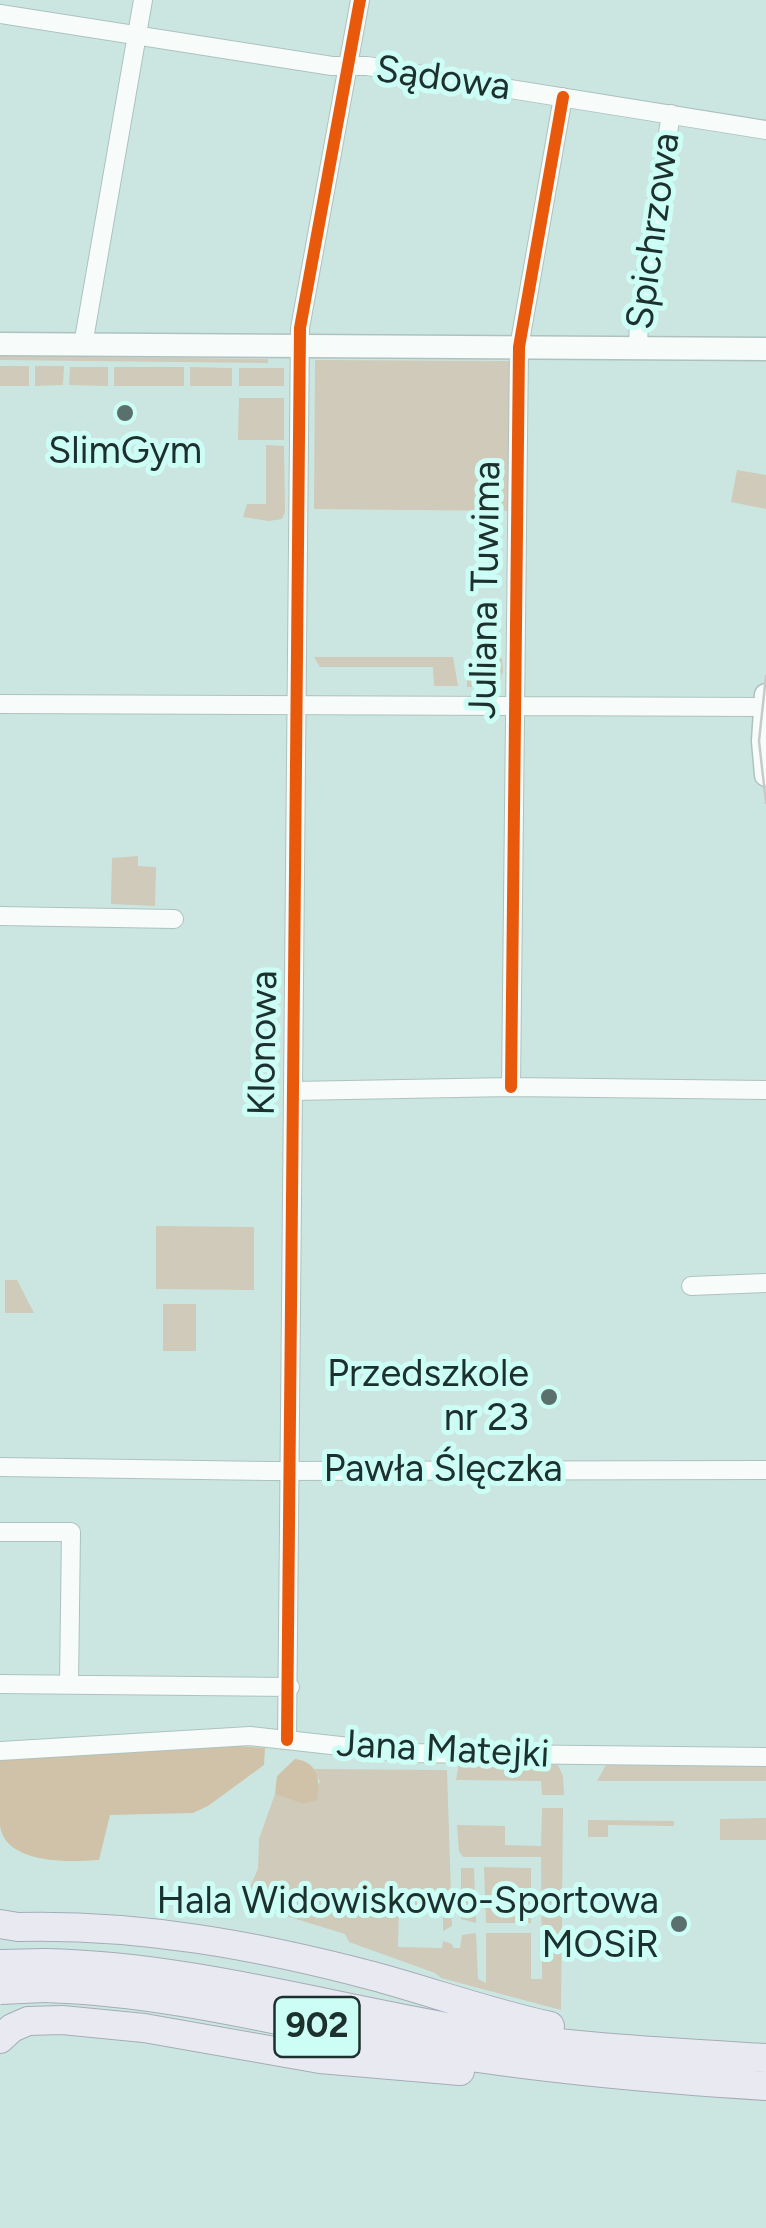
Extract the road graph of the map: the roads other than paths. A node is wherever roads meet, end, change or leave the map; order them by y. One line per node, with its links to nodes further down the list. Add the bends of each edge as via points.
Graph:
1 (143, 0): 4 (street)
2 (360, 0): 5 (street, Klonowa)
3 (0, 14): 4 (street, Sądowa)
4 (136, 37): 5 (street, Sądowa); 10 (street)
5 (348, 66): 6 (street, Sądowa); 11 (street, Klonowa)
6 (563, 97): 7 (street, Sądowa); 12 (street, Juliana Tuwima)
7 (671, 114): 8 (street, Sądowa); 13 (street, Spichrzowa)
8 (766, 130)
9 (0, 344): 10 (street)
10 (83, 345): 11 (street)
11 (299, 347): 12 (street); 17 (street, Klonowa)
12 (519, 347): 13 (street); 18 (street, Juliana Tuwima)
13 (638, 348): 14 (street)
14 (766, 348)
15 (766, 703): 18 (street); 19 (street)
16 (0, 704): 17 (street)
17 (297, 706): 18 (street); 24 (street, Klonowa)
18 (515, 708): 22 (street, Juliana Tuwima)
19 (766, 774)
20 (0, 916): 21 (street)
21 (174, 919)
22 (511, 1087): 23 (street); 24 (street)
23 (766, 1090)
24 (293, 1091): 29 (street, Klonowa)
25 (766, 1283): 26 (street)
26 (691, 1286)
27 (0, 1467): 29 (street, Pawła Ślęczka)
28 (766, 1470): 29 (street, Pawła Ślęczka)
29 (292, 1471): 33 (street, Klonowa)
30 (0, 1532): 31 (street, via 71,1532)
31 (69, 1683): 32 (street); 33 (street)
32 (0, 1684)
33 (290, 1687): 34 (street, Klonowa)
34 (288, 1740): 35 (street, Jana Matejki, via 217,1736); 36 (street, Jana Matejki, via 404,1753)
35 (0, 1751)
36 (766, 1757)
37 (0, 1924): 42 (main road, via 203,1939 374,1976 521,2020)
38 (0, 1964): 39 (main road, 902, bridge)
39 (45, 1976): 40 (main road, 902, bridge); 42 (main road, 902, via 94,1964 202,1977 497,2036); 44 (main road, 902, via 443,2052)
40 (0, 1990)
41 (0, 2039): 44 (main road, via 28,2021 62,2020 377,2066)
42 (704, 2054): 43 (main road, 902)
43 (766, 2058)
44 (656, 2079): 45 (main road, 902)
45 (766, 2086)

